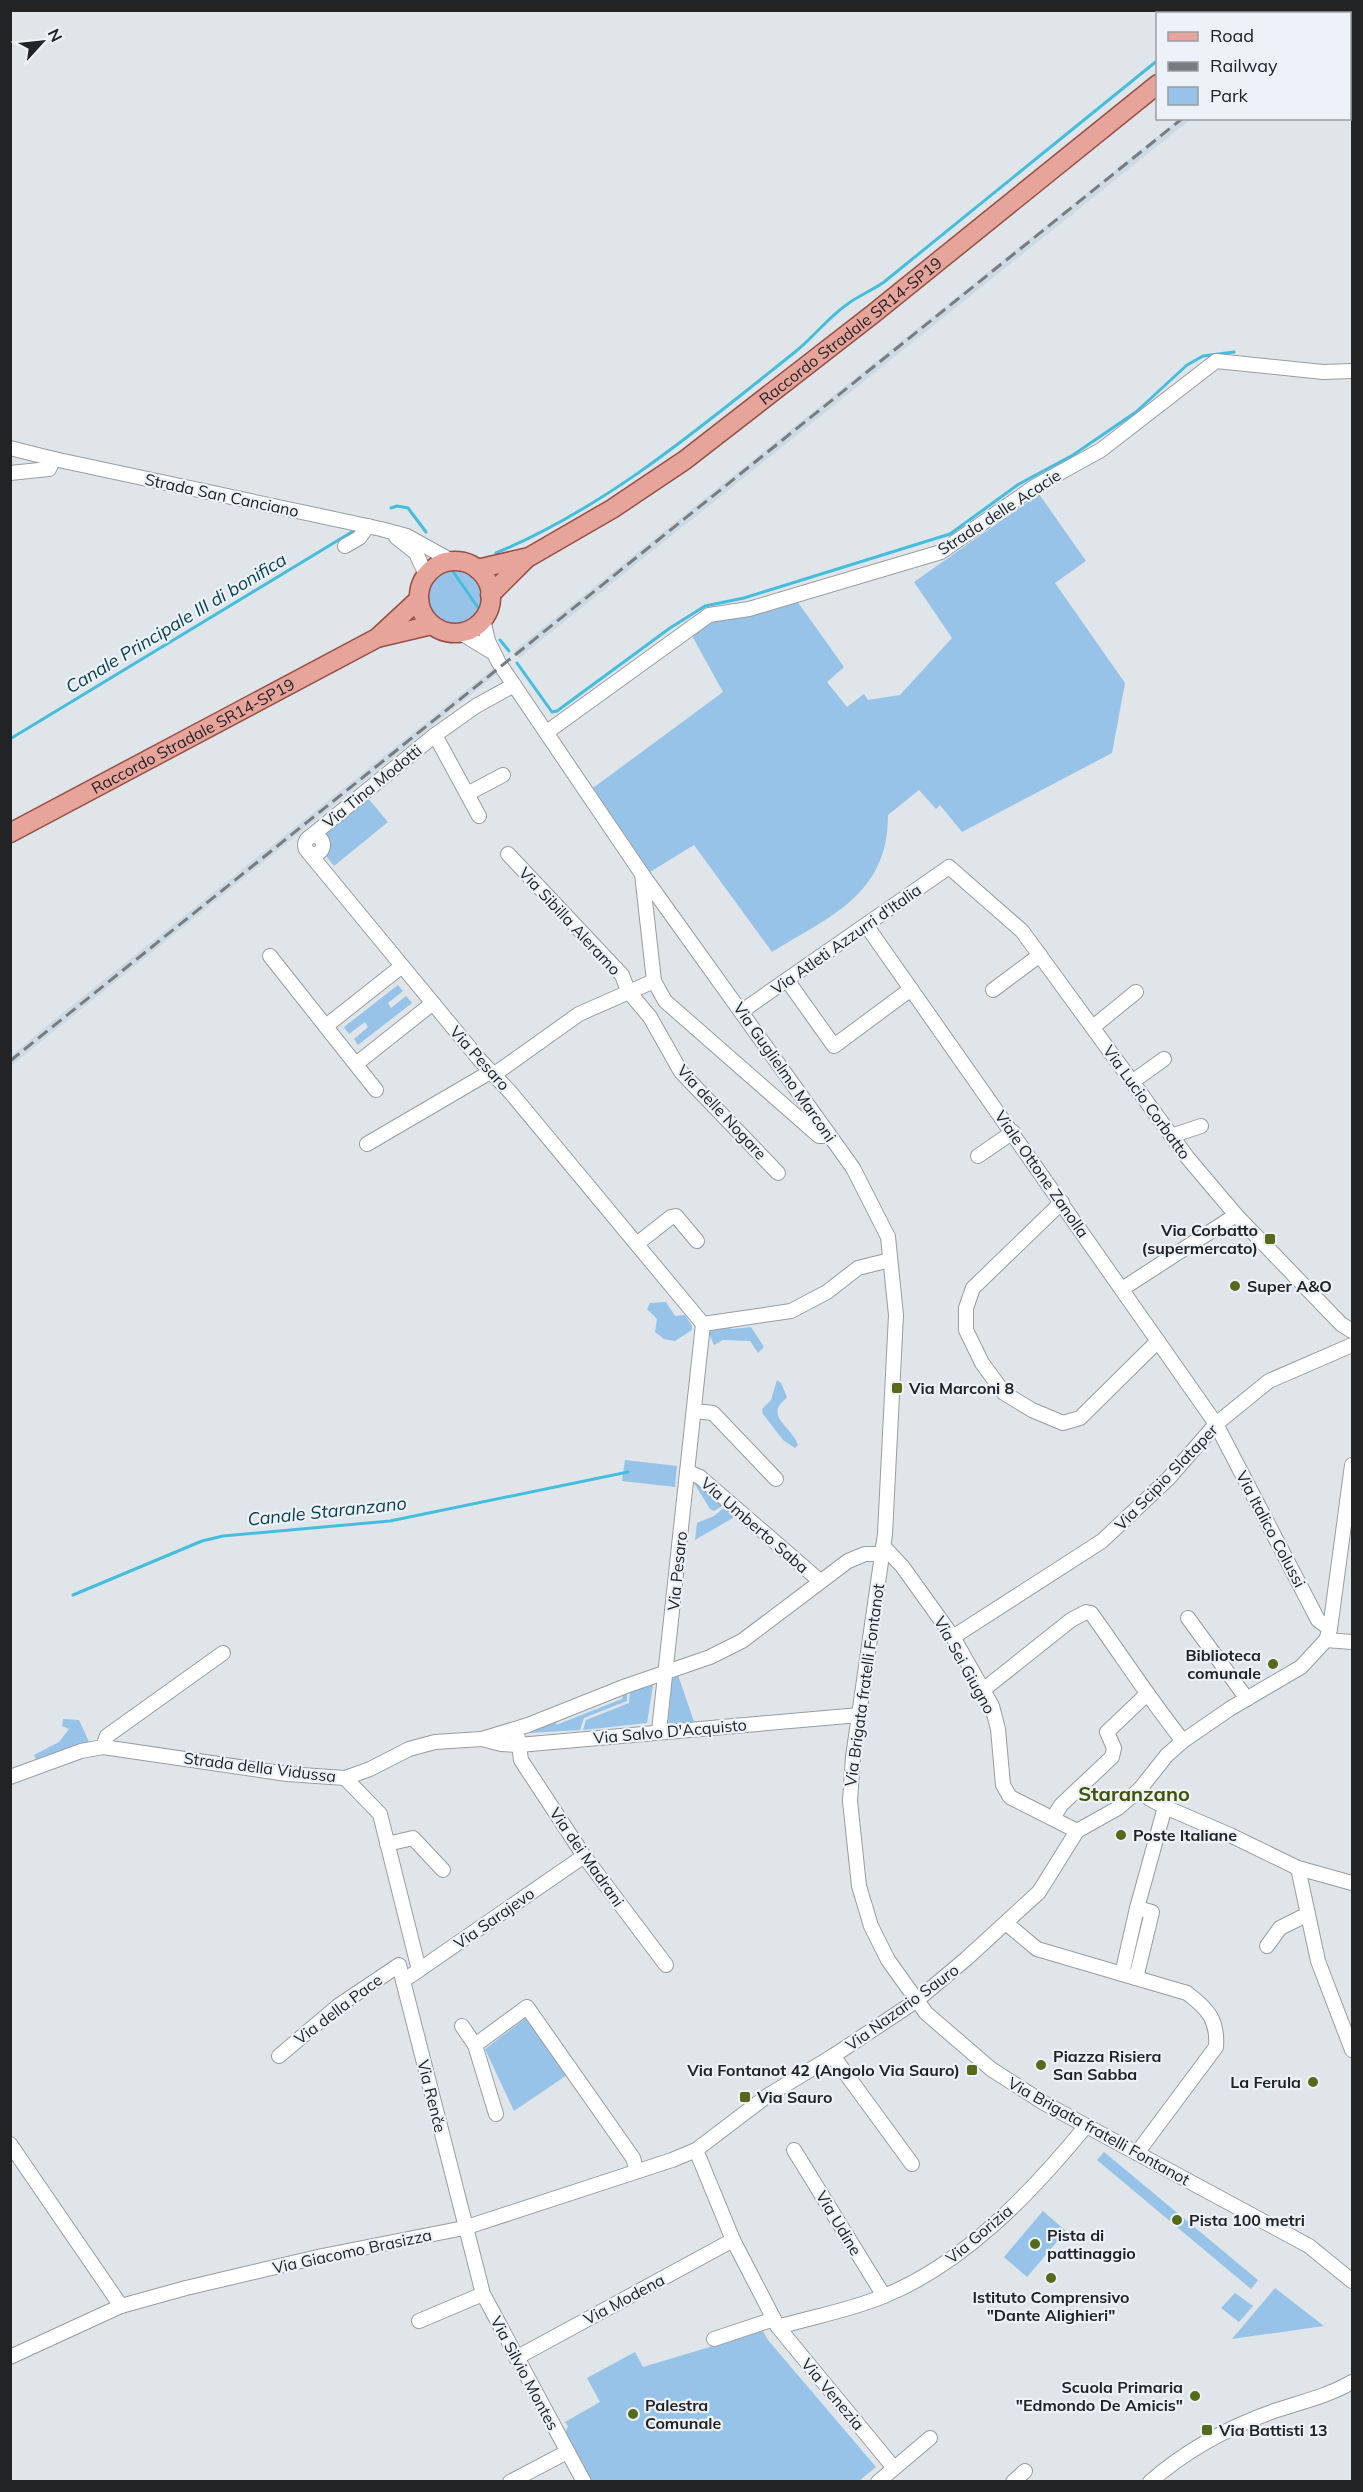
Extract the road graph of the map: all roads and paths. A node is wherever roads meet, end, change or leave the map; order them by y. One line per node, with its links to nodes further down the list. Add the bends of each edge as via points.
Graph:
1 (1156, 86): 9 (main road, Raccordo Stradale SR14-SP19, via 685,460 612,509)
2 (1353, 371): 21 (street, Strada delle Acacie, via 1323,372 1216,361 1101,450 1034,487 941,552 749,609 710,615)
3 (10, 448): 4 (street, Strada San Canciano)
4 (54, 459): 5 (street, via 49,469); 6 (street, Strada San Canciano)
5 (10, 473)
6 (368, 526): 7 (street, Strada San Canciano); 8 (street, via 359,538)
7 (390, 532): 10 (street, Strada San Canciano, via 416,540); 12 (street, Strada San Canciano, via 416,553)
8 (345, 546)
9 (529, 557): 11 (main road, Raccordo Stradale SR14-SP19); 13 (main road, Raccordo Stradale SR14-SP19)
10 (452, 561): 11 (main road); 12 (main road)
11 (477, 569): 13 (main road, via 489,585)
12 (426, 575): 14 (main road)
13 (490, 595): 15 (main road, Raccordo Stradale SR14-SP19)
14 (419, 599): 16 (main road, via 425,618); 18 (main road, Raccordo Stradale SR14-SP19)
15 (483, 619): 17 (main road); 19 (street, Via Guglielmo Marconi)
16 (432, 625): 17 (main road, Raccordo Stradale SR14-SP19); 18 (main road, Raccordo Stradale SR14-SP19)
17 (459, 633): 19 (street, Via Guglielmo Marconi)
18 (377, 638): 26 (main road, Raccordo Stradale SR14-SP19)
19 (492, 652): 20 (street, Via Guglielmo Marconi)
20 (514, 685): 21 (street, Via Guglielmo Marconi); 22 (street, Via Tina Modotti)
21 (547, 732): 30 (street, Via Guglielmo Marconi)
22 (435, 735): 24 (street, Via Tina Modotti); 27 (street, Via Tina Modotti)
23 (503, 775): 24 (street)
24 (467, 794): 25 (street, Via Tina Modotti)
25 (479, 816)
26 (10, 833)
27 (310, 837): 34 (street, Via Pesaro, via 305,843 325,872)
28 (508, 854): 39 (street, Via Sibilla Aleramo, via 622,975)
29 (949, 867): 31 (street, Via Atleti Azzurri d'Italia); 32 (street, Via Lucio Corbatto, via 1022,931)
30 (642, 874): 36 (street); 42 (street, Via Guglielmo Marconi)
31 (866, 925): 35 (street, Via Atleti Azzurri d'Italia); 37 (street, Viale Ottone Zanolla)
32 (1040, 955): 38 (street); 44 (street, Via Lucio Corbatto)
33 (270, 956): 43 (street)
34 (402, 966): 41 (street, Via Pesaro); 43 (street)
35 (786, 980): 37 (street, via 834,1046); 42 (street, Via Atleti Azzurri d'Italia)
36 (654, 981): 39 (street); 52 (street, via 665,1001 819,1136)
37 (911, 989): 51 (street, Viale Ottone Zanolla)
38 (993, 990)
39 (628, 991): 47 (street, via 579,1014 526,1054); 56 (street, Via delle Nogare, via 650,1017 681,1072)
40 (1136, 992): 44 (street)
41 (433, 1003): 46 (street); 47 (street, Via Pesaro)
42 (742, 1011): 52 (street, Via Guglielmo Marconi)
43 (326, 1026): 46 (street)
44 (1093, 1027): 48 (street, Via Lucio Corbatto)
45 (1164, 1059): 48 (street)
46 (356, 1064): 49 (street)
47 (493, 1073): 54 (street); 60 (street, Via Pesaro)
48 (1132, 1082): 53 (street, Via Lucio Corbatto)
49 (376, 1090)
50 (1201, 1126): 53 (street)
51 (1013, 1132): 55 (street); 57 (street, Viale Ottone Zanolla)
52 (830, 1136): 61 (street, Via Guglielmo Marconi, via 854,1168 888,1237)
53 (1171, 1136): 58 (street, Via Lucio Corbatto)
54 (367, 1144)
55 (978, 1156)
56 (778, 1173)
57 (1062, 1202): 62 (street, Viale Ottone Zanolla); 65 (street, via 973,1288 966,1308 966,1330 982,1363 1004,1393 1063,1423 1080,1418)
58 (1236, 1215): 62 (street); 64 (street, Via Lucio Corbatto)
59 (697, 1241): 60 (street, via 676,1216)
60 (638, 1244): 63 (street, Via Pesaro)
61 (890, 1260): 63 (street, via 858,1268 827,1292 790,1311); 72 (street, Via Guglielmo Marconi, via 896,1315)
62 (1122, 1289): 65 (street, Viale Ottone Zanolla)
63 (704, 1324): 67 (street, Via Pesaro)
64 (1347, 1328): 66 (street)
65 (1158, 1341): 68 (street, Viale Ottone Zanolla)
66 (1348, 1347): 68 (street, Via Scipio Slataper, via 1269,1382)
67 (695, 1411): 70 (street, Via Pesaro); 71 (street, via 713,1413)
68 (1216, 1424): 75 (street, Via Italico Colussi); 76 (street, Via Scipio Slataper, via 1168,1479 1102,1541)
69 (1353, 1465): 75 (street)
70 (688, 1472): 73 (street, Via Umberto Saba, via 700,1477); 79 (street, Via Pesaro)
71 (776, 1479)
72 (883, 1550): 73 (street, Strada della Vidussa, via 861,1555); 76 (street, Via Sei Giugno, via 908,1574); 83 (street, Via Brigata fratelli Fontanot)
73 (820, 1581): 79 (street, Strada della Vidussa, via 742,1641)
74 (1188, 1618): 82 (street)
75 (1328, 1634): 77 (street); 82 (street, via 1301,1667)
76 (953, 1637): 80 (street, Via Sei Giugno)
77 (1353, 1642)
78 (224, 1653): 89 (street, via 107,1736)
79 (666, 1674): 84 (street, Strada della Vidussa); 85 (street, Via Pesaro)
80 (983, 1690): 81 (street, via 1086,1612 1091,1613); 94 (street, Via Sei Giugno, via 998,1729 1003,1785 1010,1797)
81 (1147, 1695): 87 (street); 94 (street, via 1107,1732 1114,1748 1112,1756 1061,1804)
82 (1247, 1699): 87 (street)
83 (859, 1714): 85 (street, Via Salvo D'Acquisto); 111 (street, Via Brigata fratelli Fontanot, via 850,1801 859,1886 871,1926)
84 (517, 1728): 86 (street, Strada della Vidussa); 88 (street)
85 (658, 1731): 88 (street, Via Salvo D'Acquisto)
86 (482, 1739): 88 (street, Via Salvo D'Acquisto); 91 (street, Strada della Vidussa, via 422,1745)
87 (1183, 1741): 92 (street)
88 (519, 1745): 97 (street, Via dei Madrani, via 521,1760)
89 (103, 1747): 90 (street, Strada della Vidussa); 91 (street, Strada della Vidussa, via 287,1774)
90 (10, 1777)
91 (345, 1778): 96 (street, via 380,1814)
92 (1140, 1789): 93 (street); 95 (street, via 1118,1808)
93 (1165, 1807): 98 (street); 101 (street)
94 (1053, 1818): 95 (street, Via Sei Giugno)
95 (1077, 1831): 103 (street, Via Nazario Sauro, via 1039,1892)
96 (387, 1844): 99 (street, via 413,1838); 107 (street)
97 (584, 1856): 106 (street, Via dei Madrani); 107 (street, Via Sarajevo)
98 (1298, 1868): 100 (street); 102 (street)
99 (443, 1870)
100 (1353, 1883)
101 (1137, 1908): 108 (street); 109 (street, via 1152,1912)
102 (1308, 1914): 104 (street, via 1280,1928); 114 (street, via 1318,1961)
103 (1006, 1923): 108 (street, via 1037,1949); 111 (street, Via Nazario Sauro)
104 (1267, 1946)
105 (399, 1965): 110 (street, Via Renče); 115 (street, Via della Pace, via 338,2006)
106 (666, 1965)
107 (419, 1971): 110 (street, Via Sarajevo)
108 (1122, 1974): 109 (street)
109 (1136, 1978): 122 (street, via 1187,1993 1199,2002 1217,2027 1216,2047)
110 (403, 1981): 125 (street, Via Renče)
111 (916, 2001): 116 (street, Via Nazario Sauro); 118 (street, Via Brigata fratelli Fontanot, via 991,2069)
112 (462, 2026): 113 (street)
113 (475, 2045): 117 (street); 124 (street, via 528,2007 633,2158)
114 (1353, 2050)
115 (279, 2056)
116 (833, 2056): 120 (street, Via Nazario Sauro, via 767,2096); 123 (street)
117 (495, 2114)
118 (1086, 2126): 122 (street, Via Brigata fratelli Fontanot); 129 (street, Via Gorizia, via 1025,2195 950,2260)
119 (10, 2144): 130 (street)
120 (696, 2150): 124 (street, Via Giacomo Brasizza); 126 (street, Via Venezia)
121 (794, 2150): 129 (street, Via Udine)
122 (1137, 2153): 127 (street, Via Brigata fratelli Fontanot, via 1309,2246)
123 (912, 2164)
124 (637, 2171): 125 (street, Via Giacomo Brasizza)
125 (464, 2228): 128 (street, Via Silvio Montes); 130 (street, Via Giacomo Brasizza, via 322,2256)
126 (733, 2241): 132 (street, Via Venezia); 135 (street, Via Modena)
127 (1353, 2281)
128 (483, 2294): 131 (street); 135 (street, Via Silvio Montes)
129 (884, 2296): 132 (street, Via Gorizia)
130 (121, 2306): 134 (street, Via Giacomo Brasizza)
131 (419, 2321)
132 (776, 2323): 133 (street); 139 (street, Via Venezia)
133 (714, 2339)
134 (10, 2357)
135 (516, 2358): 138 (street, Via Silvio Montes)
136 (1353, 2382): 145 (street, via 1208,2441)
137 (930, 2438): 139 (street)
138 (567, 2452): 141 (street); 142 (street, Via Silvio Montes)
139 (894, 2468): 143 (street)
140 (1025, 2471): 144 (street)
141 (510, 2481)
142 (584, 2481)
143 (878, 2481)
144 (1013, 2481)
145 (1150, 2481)

